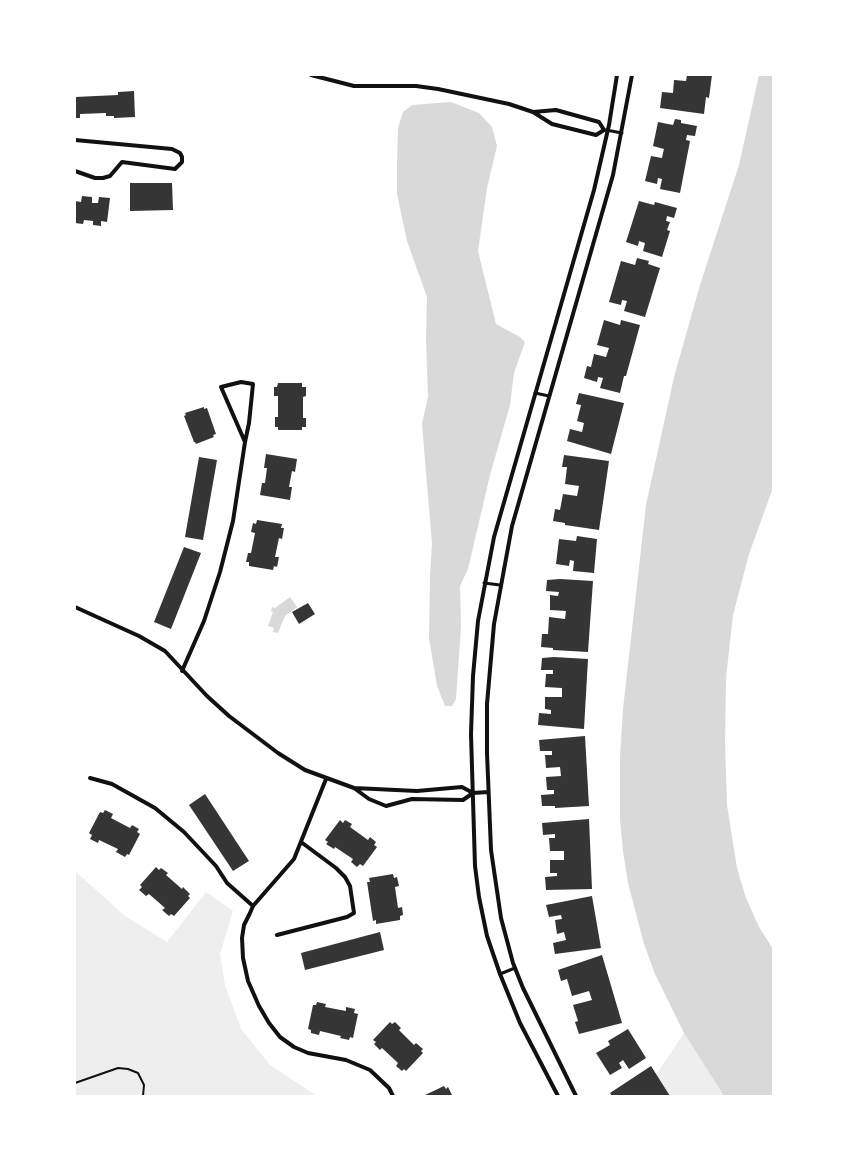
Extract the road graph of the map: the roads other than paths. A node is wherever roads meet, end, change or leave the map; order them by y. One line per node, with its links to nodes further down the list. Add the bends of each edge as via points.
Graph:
1 (311, 75): 4 (street, via 354,86 438,88)
2 (617, 75): 5 (street)
3 (632, 75): 6 (street)
4 (533, 112): 5 (street, via 556,110 599,122); 5 (street, via 552,124 596,135)
5 (606, 130): 6 (lane); 9 (street, via 594,190)
6 (622, 133): 10 (street, via 604,209)
7 (75, 140): 8 (street, via 172,149 180,153 182,162 175,169 122,162 110,176 104,178 95,178)
8 (75, 171)
9 (535, 393): 10 (lane); 12 (street, via 494,537)
10 (549, 396): 13 (street, via 512,526)
11 (244, 442): 11 (street, via 249,423 253,384 241,382 221,388); 15 (street, via 233,521 220,572 204,622)
12 (484, 582): 13 (lane); 21 (street, via 471,705)
13 (500, 585): 20 (street, via 487,689)
14 (75, 607): 15 (street, via 139,636 165,651)
15 (182, 671): 17 (street, via 229,716 278,753 306,770)
16 (90, 778): 24 (street, via 112,784 155,808 184,832 216,866 227,883)
17 (326, 778): 18 (street); 23 (street)
18 (354, 788): 19 (street); 22 (street, via 382,805)
19 (417, 791): 21 (street, via 462,787); 22 (lane)
20 (488, 792): 21 (street); 26 (street, via 496,893)
21 (473, 793): 22 (street, via 463,800); 27 (street, via 475,866 479,897 487,936)
22 (417, 799)
23 (301, 842): 24 (street, via 294,859); 25 (street, via 345,877 350,886 354,913)
24 (253, 906): 28 (street, via 244,925 243,958 248,981 269,1023 280,1037 294,1047 308,1053 346,1060 370,1070 389,1088)
25 (277, 935)
26 (515, 968): 27 (lane); 30 (street, via 535,1015)
27 (500, 974): 29 (street, via 520,1022)
28 (393, 1096)
29 (558, 1096)
30 (576, 1096)

